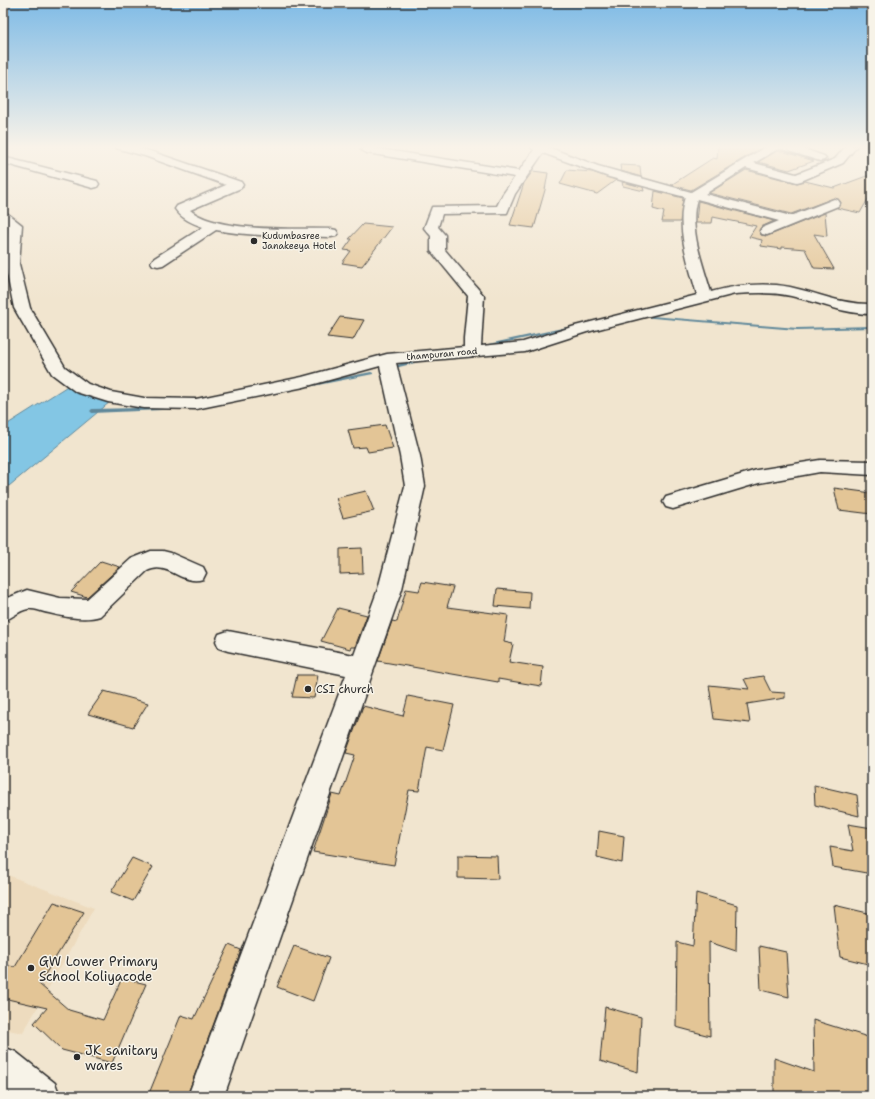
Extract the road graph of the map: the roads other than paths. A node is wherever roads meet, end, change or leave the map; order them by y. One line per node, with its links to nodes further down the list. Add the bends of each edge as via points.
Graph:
1 (208, 197): 8 (street, via 181,209 197,221)
2 (508, 197): 14 (street, via 502,210 437,210 431,228 438,234 438,252 476,296)
3 (691, 197): 12 (street, via 687,204 689,229)
4 (704, 197): 7 (street)
5 (834, 203): 7 (street)
6 (3, 217): 15 (street, thampuran road, via 15,225 12,264 15,307 58,370 82,388 108,397 144,404 196,404 304,382)
7 (789, 220): 9 (street)
8 (213, 226): 10 (street); 11 (street)
9 (767, 231)
10 (331, 233)
11 (158, 262)
12 (704, 298): 13 (street, thampuran road, via 735,290 759,288 798,293 844,307 862,310); 14 (street, thampuran road, via 581,329 524,347)
13 (872, 308)
14 (473, 348): 15 (street, thampuran road)
15 (387, 359): 21 (street, via 415,486 390,589)
16 (872, 468): 17 (street, via 820,466 757,477)
17 (673, 502)
18 (195, 573): 19 (street, via 163,559 151,559 140,565 92,609 60,607 27,599)
19 (3, 612)
20 (228, 641): 21 (street)
21 (361, 667): 24 (street)
22 (3, 1065): 23 (street)
23 (42, 1096)
24 (206, 1096)

